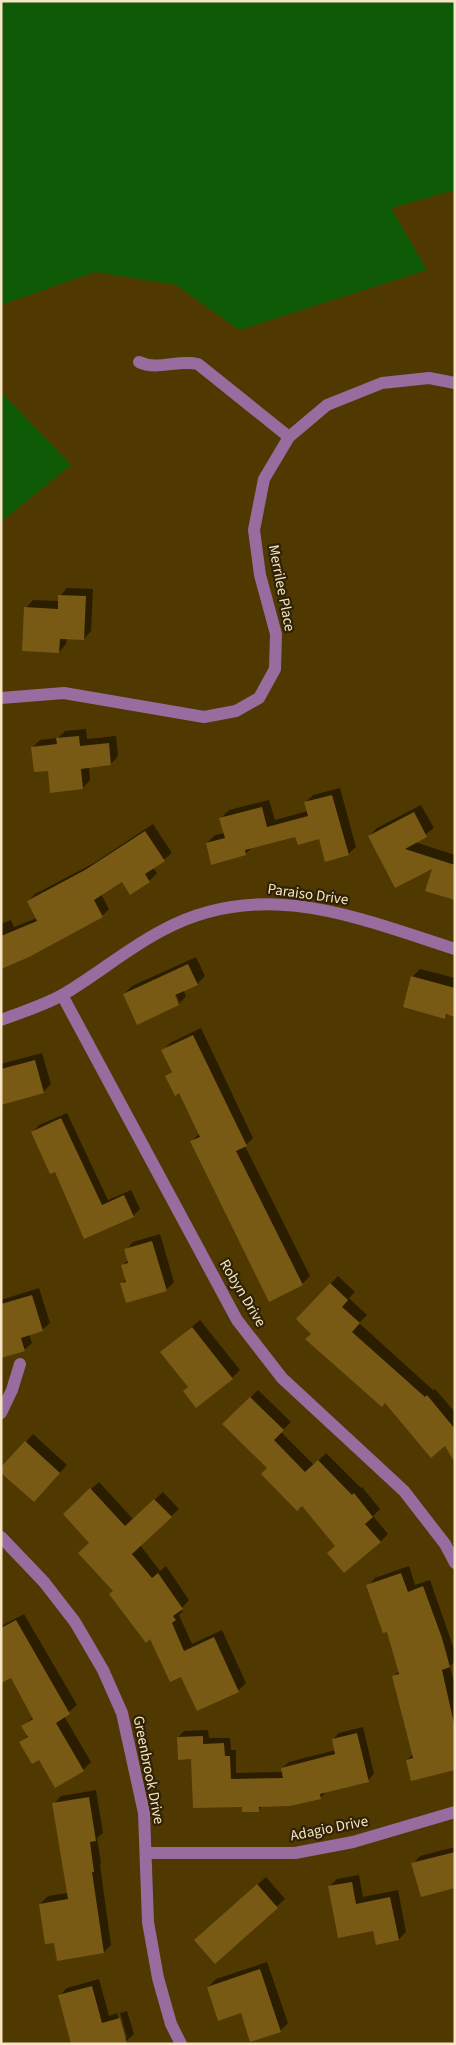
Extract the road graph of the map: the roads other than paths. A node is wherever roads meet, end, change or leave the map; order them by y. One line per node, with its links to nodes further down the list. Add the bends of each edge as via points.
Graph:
1 (139, 362): 3 (street, via 155,366 180,362 198,364)
2 (455, 384): 3 (street, Merrilee Place, via 429,378 382,383 327,404)
3 (289, 437): 4 (street, Merrilee Place, via 264,479 254,530 260,575 276,634 275,669 259,698 236,712 204,717 64,693)
4 (1, 698)
5 (455, 949): 6 (street, Paraiso Drive, via 339,912 269,902 216,908 163,930)
6 (62, 995): 7 (street, Paraiso Drive); 11 (street, Robyn Drive, via 237,1320 282,1378 404,1491 445,1544)
7 (1, 1020)
8 (20, 1364): 9 (street)
9 (1, 1413)
10 (1, 1537): 13 (street, Greenbrook Drive, via 44,1582 75,1622 103,1670 122,1713 135,1766 144,1813)
11 (455, 1563)
12 (455, 1812): 13 (street, Adagio Drive, via 353,1842 296,1853)
13 (146, 1853): 14 (street, Greenbrook Drive, via 150,1932 158,1978 171,2024)
14 (181, 2044)

